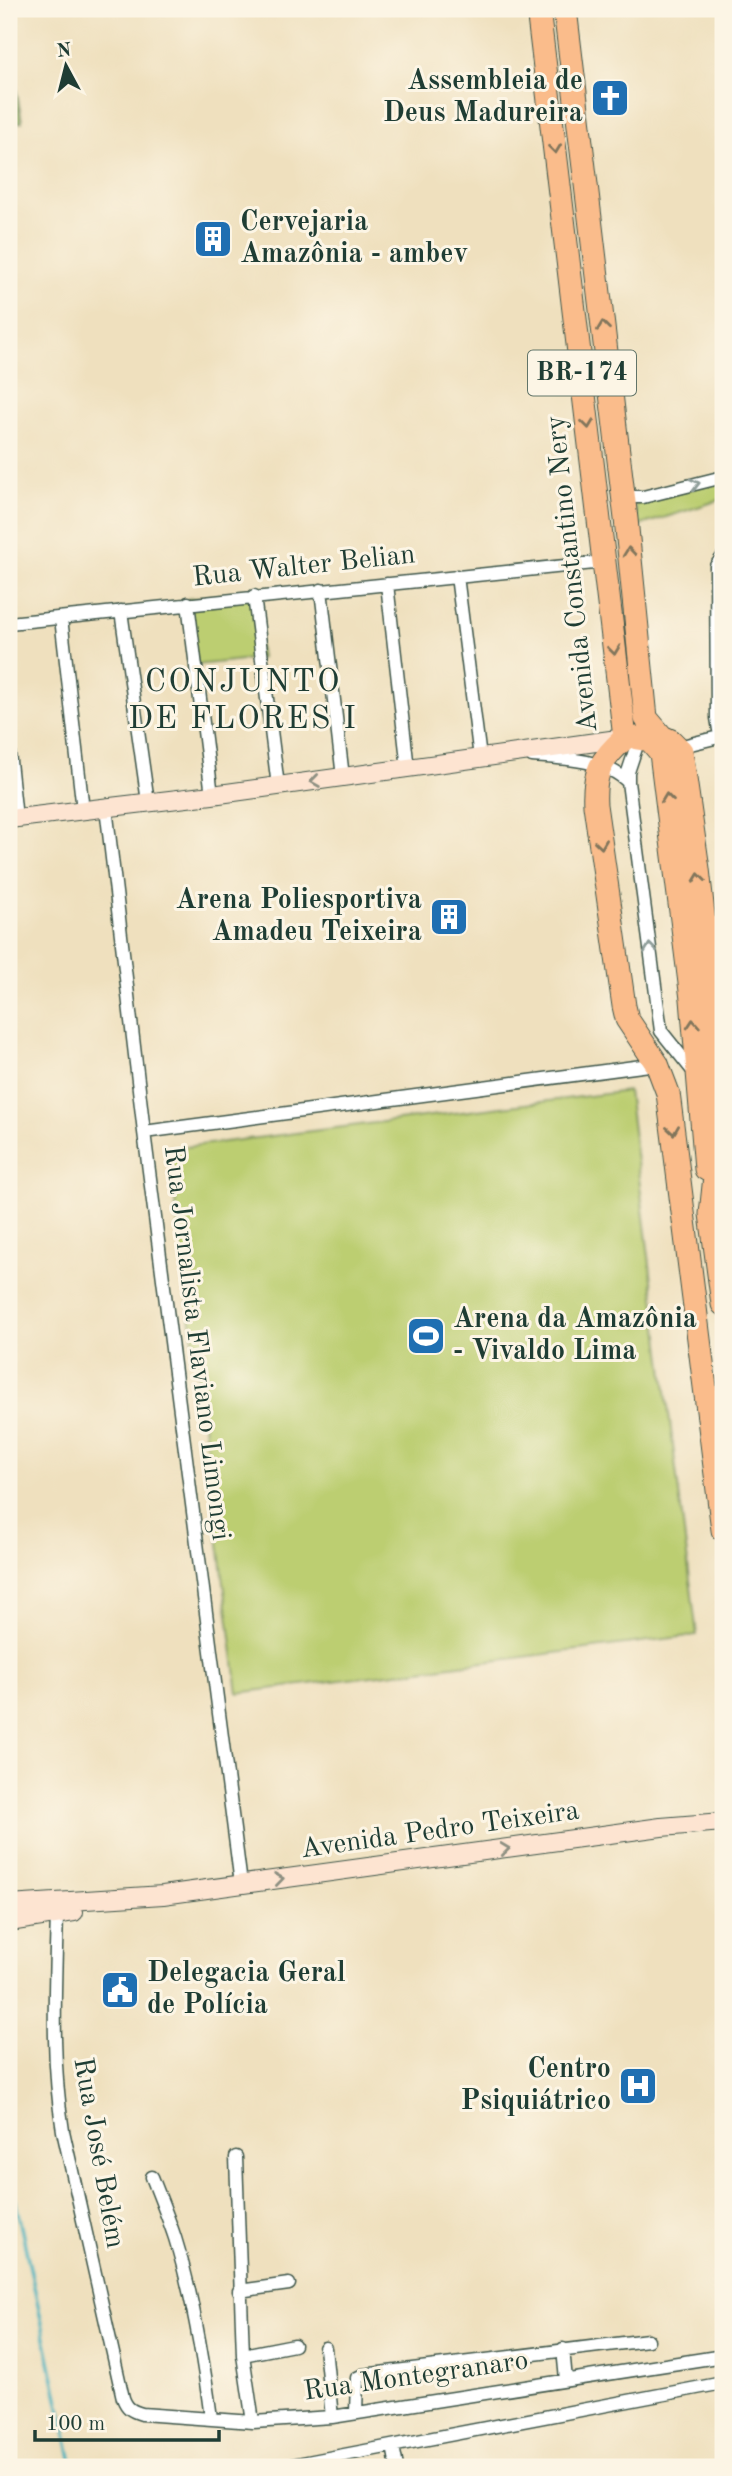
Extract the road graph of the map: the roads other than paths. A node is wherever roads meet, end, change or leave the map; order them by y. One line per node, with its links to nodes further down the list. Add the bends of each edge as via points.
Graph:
1 (538, 9): 6 (highway, Avenida Constantino Nery / BR-174, one-way to 6)
2 (565, 9): 4 (highway, Avenida Constantino Nery / BR-174, one-way to 2)
3 (723, 477): 4 (street, one-way to 3, via 630,498 643,497)
4 (622, 489): 17 (highway, Avenida Constantino Nery / BR-174, one-way to 4)
5 (723, 556): 14 (street, via 716,566)
6 (604, 562): 7 (street, Rua Walter Belian); 17 (highway, Avenida Constantino Nery / BR-174, one-way to 17)
7 (457, 576): 8 (street, Rua Walter Belian); 22 (street)
8 (387, 584): 9 (street, Rua Walter Belian); 24 (street)
9 (321, 590): 10 (street, Rua Walter Belian); 25 (street)
10 (254, 596): 11 (street, Rua Walter Belian); 27 (street)
11 (188, 603): 12 (street, Rua Walter Belian); 28 (street)
12 (121, 611): 13 (street, Rua Walter Belian); 29 (street)
13 (61, 618): 15 (street, Rua Walter Belian); 31 (street)
14 (720, 618): 16 (street)
15 (9, 623)
16 (720, 718): 18 (street)
17 (637, 731): 19 (highway); 21 (street); 23 (highway, Avenida Constantino Nery, via 611,751); 26 (street); 34 (highway, one-way to 17, via 692,999 661,753)
18 (722, 736): 19 (street)
19 (678, 747): 36 (highway, one-way to 19, via 722,1086 698,869)
20 (9, 752): 32 (street)
21 (505, 755): 22 (street); 23 (street)
22 (480, 758): 24 (street)
23 (601, 766): 26 (street); 33 (highway, Avenida Constantino Nery, one-way to 33, via 594,786 595,805 624,1006 627,1019)
24 (408, 769): 25 (street)
25 (343, 777): 27 (street, one-way to 27)
26 (628, 782): 34 (street, one-way to 26, via 661,1031)
27 (278, 786): 28 (street)
28 (212, 795): 29 (street)
29 (148, 802): 30 (street)
30 (106, 807): 31 (street); 35 (street, Rua Jornalista Flaviano Limongi)
31 (83, 810): 32 (street)
32 (13, 818)
33 (657, 1064): 35 (street); 38 (highway, Avenida Constantino Nery, one-way to 38, via 668,1093 680,1174)
34 (697, 1076): 36 (highway)
35 (144, 1132): 40 (street, Rua Jornalista Flaviano Limongi)
36 (711, 1213): 37 (highway)
37 (723, 1304)
38 (723, 1530)
39 (723, 1822): 40 (street, Avenida Pedro Teixeira, one-way to 39)
40 (241, 1884): 41 (street, Avenida Pedro Teixeira)
41 (163, 1895): 42 (street, Avenida Pedro Teixeira); 43 (street, Avenida Pedro Teixeira, via 151,1901)
42 (9, 1905)
43 (57, 1915): 44 (street, Avenida Pedro Teixeira); 57 (street, Rua José Belém, via 53,2040 57,2096)
44 (9, 1922)
45 (236, 2157): 48 (street)
46 (152, 2177): 60 (street, via 184,2272)
47 (289, 2284): 48 (street)
48 (239, 2291): 53 (street)
49 (648, 2340): 52 (street)
50 (294, 2345): 53 (street)
51 (326, 2348): 59 (street)
52 (563, 2349): 55 (street); 58 (street, via 363,2375 357,2378)
53 (243, 2355): 61 (street)
54 (723, 2356): 55 (street, Rua Montegranaro)
55 (566, 2380): 58 (street, Rua Montegranaro)
56 (723, 2383): 62 (street)
57 (123, 2398): 60 (street, Rua Montegranaro, via 126,2407 142,2414)
58 (356, 2413): 59 (street, Rua Montegranaro)
59 (332, 2417): 61 (street, Rua Montegranaro)
60 (211, 2418): 61 (street, Rua Montegranaro)
61 (253, 2422)
62 (393, 2446): 63 (street); 64 (street)
63 (281, 2467)
64 (397, 2467)

